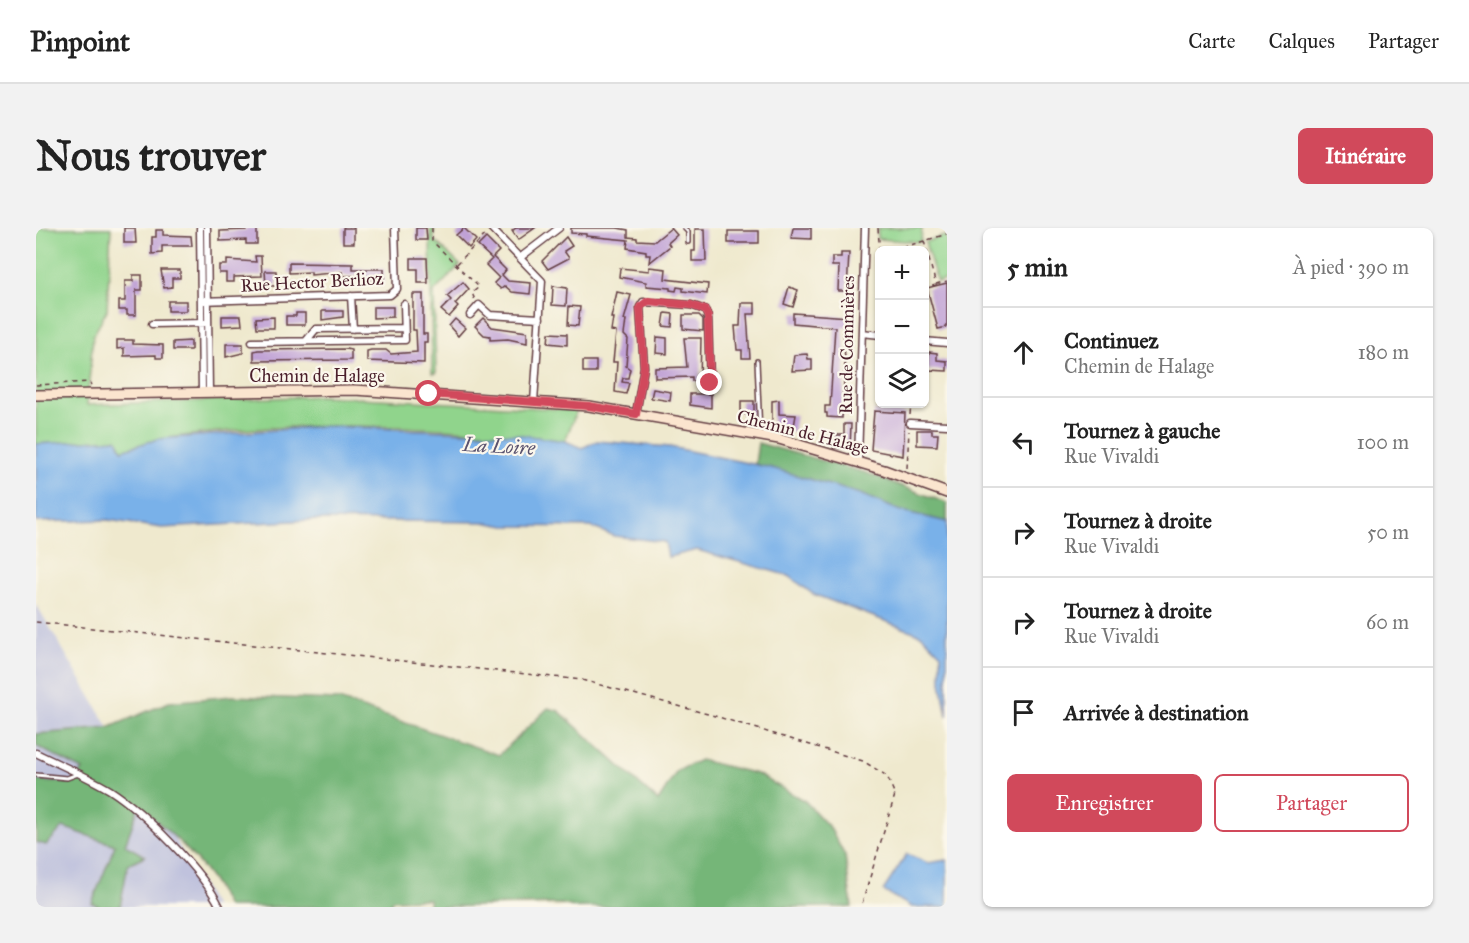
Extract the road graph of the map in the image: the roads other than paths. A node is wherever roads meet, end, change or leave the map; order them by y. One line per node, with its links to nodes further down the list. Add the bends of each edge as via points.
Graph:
1 (200, 228): 11 (street)
2 (207, 228): 11 (street)
3 (395, 228): 10 (street, Rue Hector Berlioz, via 397,289 390,295)
4 (491, 228): 9 (street)
5 (559, 228): 9 (street)
6 (684, 228): 8 (lane)
7 (865, 228): 19 (street, Rue de Commières)
8 (688, 242)
9 (521, 257): 14 (street, via 542,280)
10 (351, 296): 11 (street, Rue Hector Berlioz); 18 (street)
11 (204, 301): 15 (street)
12 (404, 304): 17 (street)
13 (470, 315): 14 (street, via 479,305 490,315)
14 (540, 318): 29 (street)
15 (205, 323): 16 (street); 27 (street)
16 (152, 324)
17 (404, 328): 18 (street); 21 (street, via 405,340)
18 (353, 329): 21 (street, via 316,329)
19 (862, 333): 20 (street); 34 (street, Rue de Commières)
20 (875, 335)
21 (306, 341): 23 (street)
22 (929, 341): 24 (street)
23 (252, 342)
24 (947, 343)
25 (757, 361): 33 (lane)
26 (710, 383): 30 (street, via 705,310 691,305 643,302 640,307 644,367)
27 (206, 393): 28 (main road, Chemin de Halage); 29 (main road, Chemin de Halage, via 355,390)
28 (36, 395)
29 (534, 402): 30 (main road, Chemin de Halage)
30 (636, 414): 33 (main road, Chemin de Halage)
31 (910, 423): 32 (street)
32 (947, 425)
33 (760, 436): 34 (main road, Chemin de Halage)
34 (858, 462): 35 (main road, Chemin de Halage)
35 (947, 493)
36 (36, 753): 37 (street)
37 (78, 774): 38 (lane, via 67,778); 39 (street, via 110,790 142,814 212,891)
38 (36, 775)
39 (220, 907)

